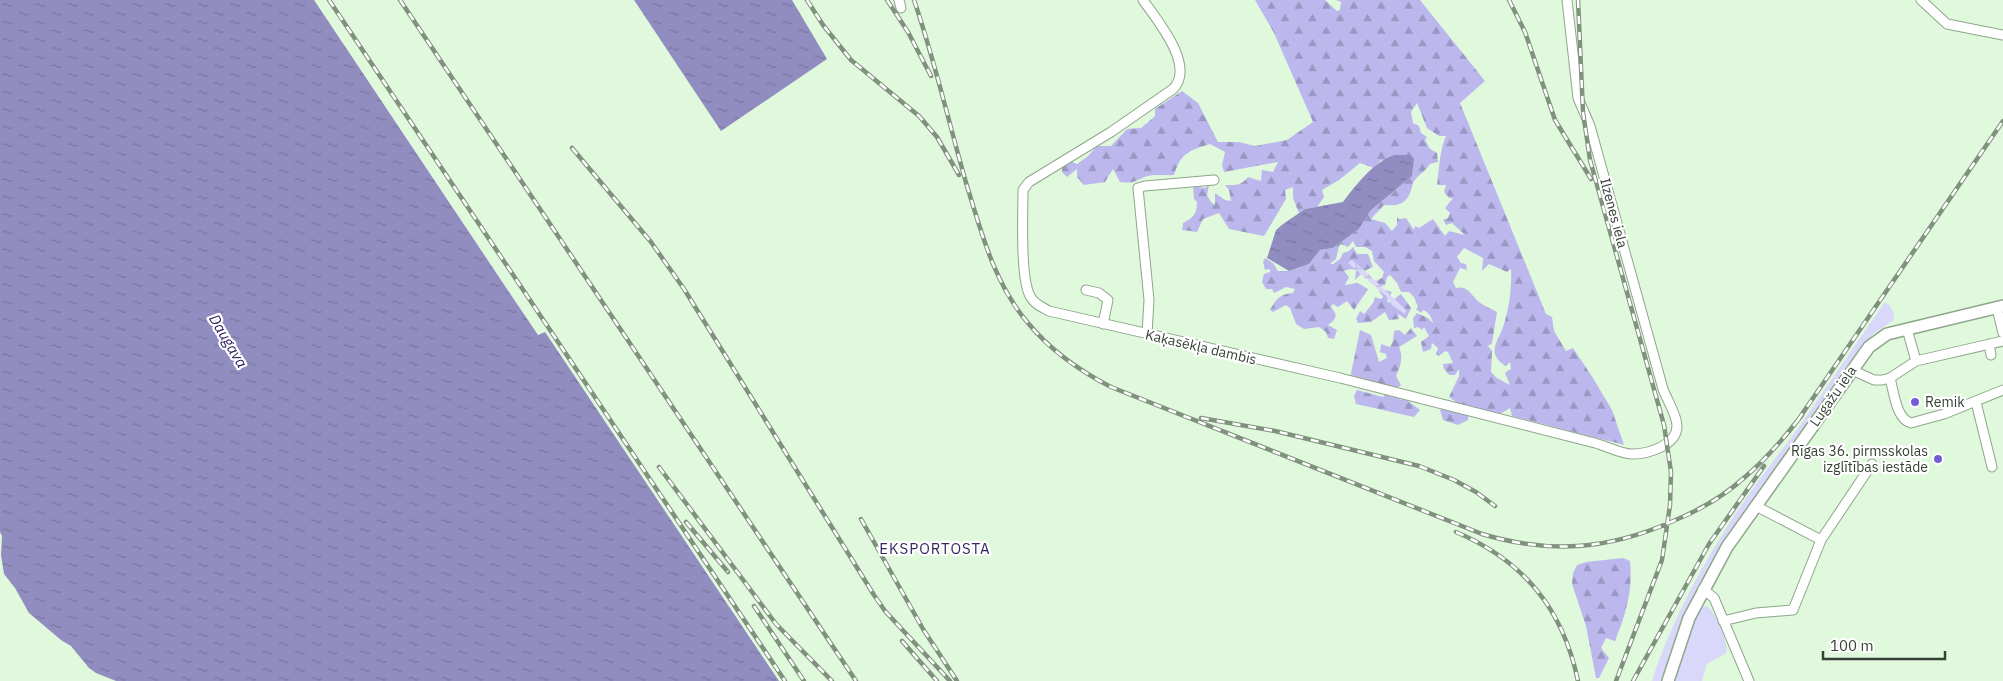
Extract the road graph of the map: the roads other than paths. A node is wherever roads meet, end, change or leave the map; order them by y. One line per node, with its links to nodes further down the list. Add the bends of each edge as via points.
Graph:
1 (1143, 0): 8 (street, Kaķasēkļa dambis, via 1166,32 1178,56 1179,83 1111,132 1029,182 1023,190 1026,278 1030,296 1037,305 1049,311)
2 (1567, 0): 20 (street, Ilzenes iela, via 1578,98 1590,126 1663,390)
3 (1921, 0): 4 (street, via 1947,24)
4 (2003, 35)
5 (1214, 180): 11 (street, via 1138,188 1149,300)
6 (1086, 290): 8 (street, via 1099,292 1108,300)
7 (2000, 307): 9 (street, Lugažu iela); 10 (street)
8 (1103, 324): 11 (street, Kaķasēkļa dambis)
9 (1907, 329): 15 (street); 16 (street, Lugažu iela, via 1880,338)
10 (2003, 333)
11 (1147, 334): 20 (street, Kaķasēkļa dambis, via 1366,385 1631,454 1667,444 1676,435)
12 (2003, 341): 13 (street)
13 (1989, 344): 14 (street); 15 (street)
14 (1991, 355)
15 (1916, 361): 17 (street)
16 (1852, 370): 17 (street, via 1874,380); 23 (street, Lugažu iela)
17 (1890, 378): 19 (street, via 1900,414 1911,424)
18 (2003, 390): 19 (street)
19 (1976, 402): 22 (street)
20 (1677, 423)
21 (1872, 464): 24 (street)
22 (1992, 467)
23 (1756, 506): 24 (street); 25 (street, Lugažu iela)
24 (1820, 540): 26 (street, via 1794,610 1756,613)
25 (1703, 589): 26 (street, via 1714,598); 27 (street, Lugažu iela, via 1682,637)
26 (1723, 621): 28 (street)
27 (1668, 681)
28 (1749, 681)

